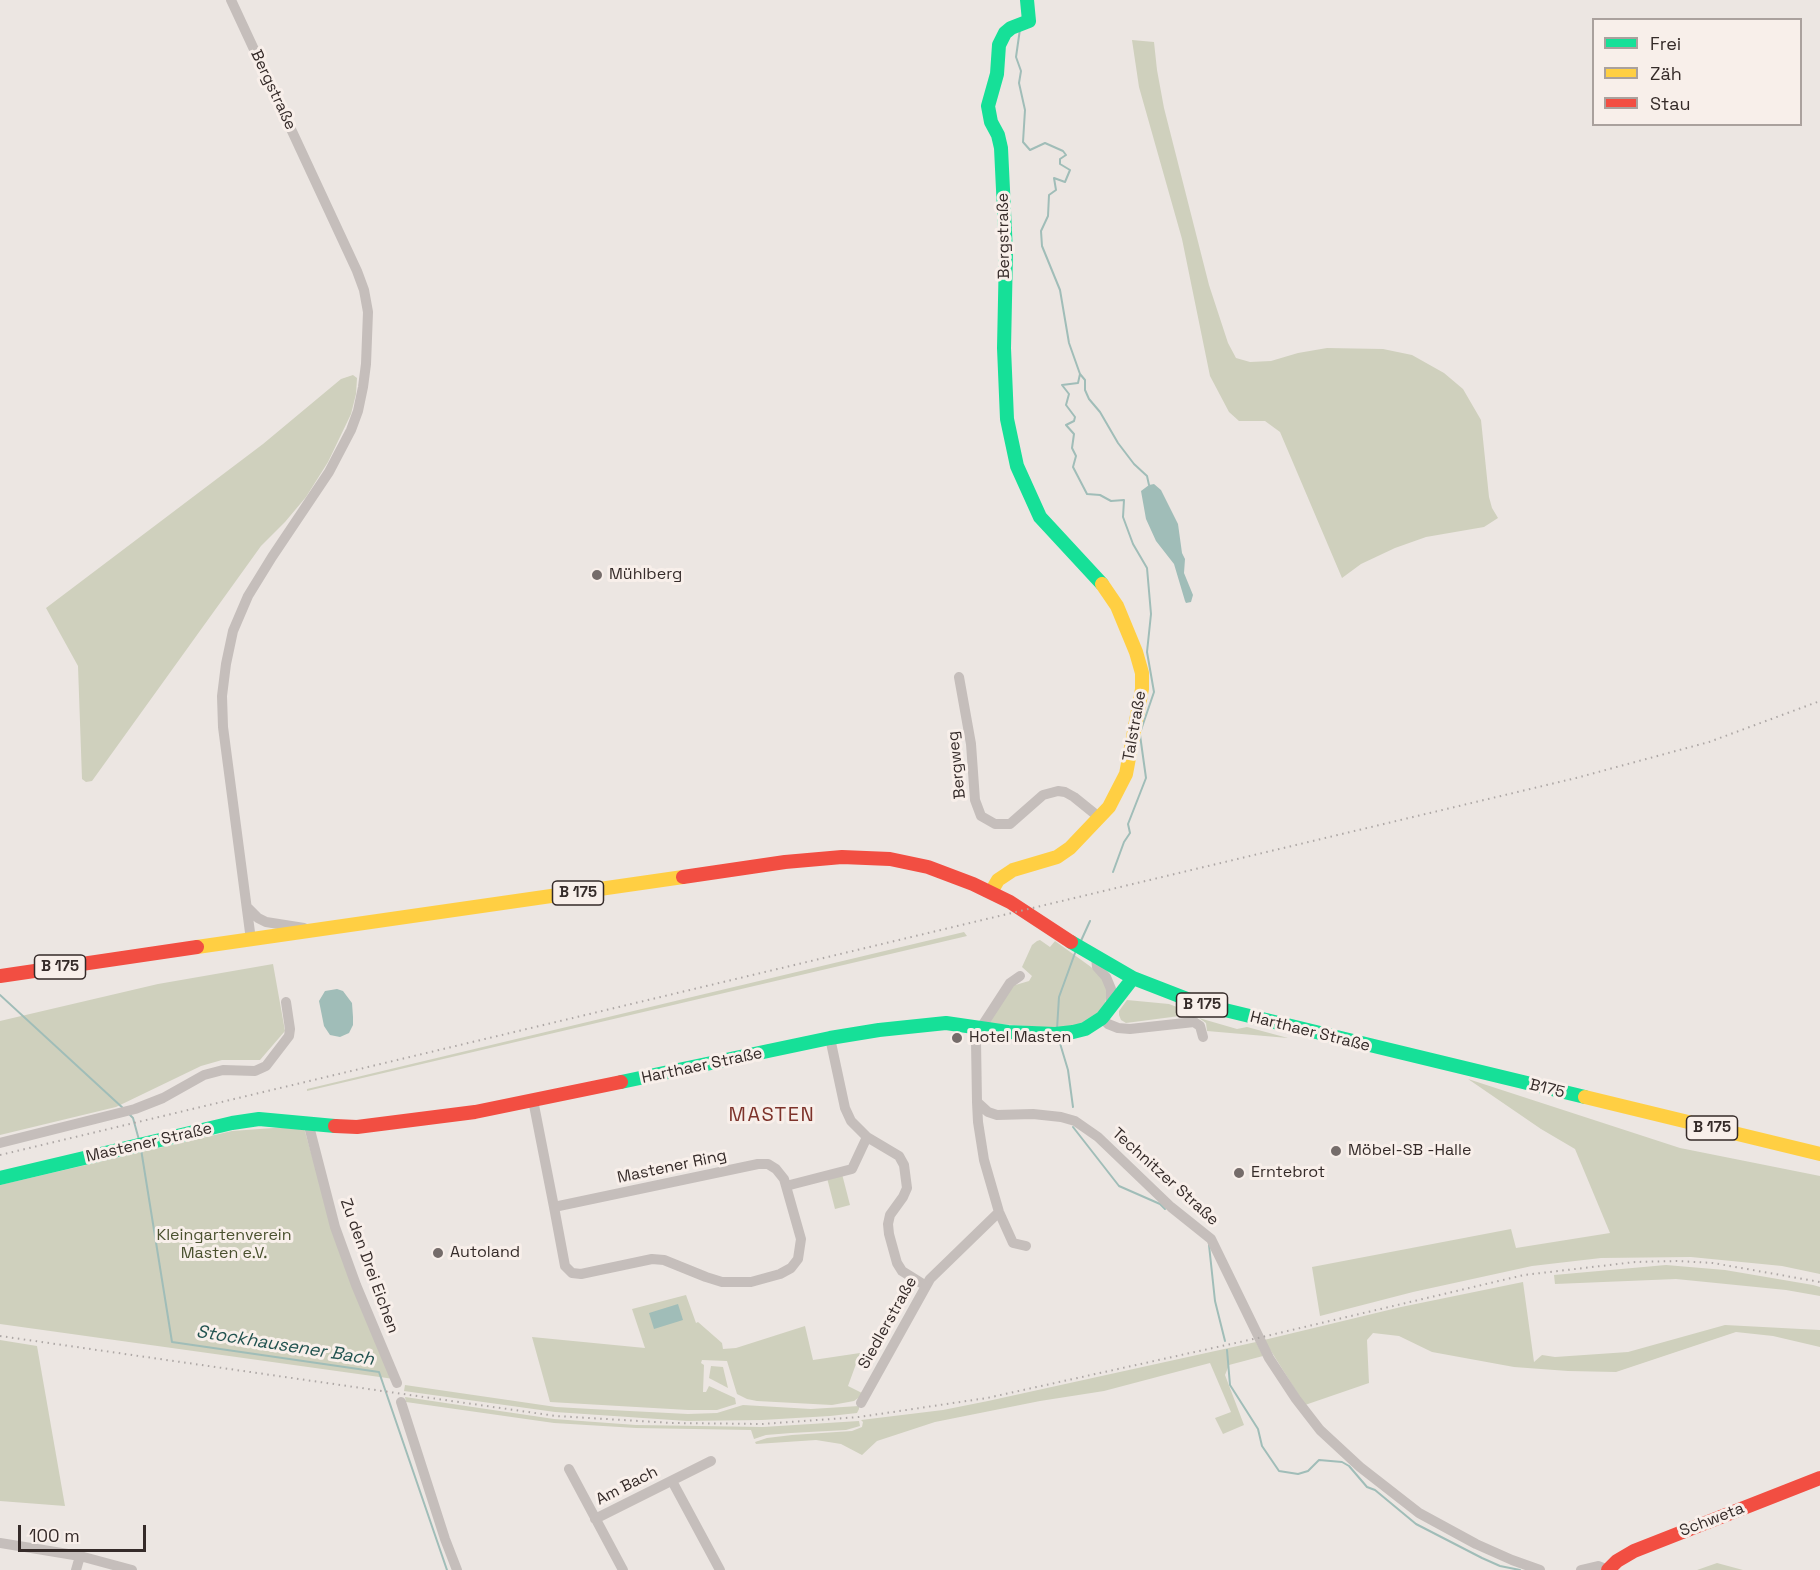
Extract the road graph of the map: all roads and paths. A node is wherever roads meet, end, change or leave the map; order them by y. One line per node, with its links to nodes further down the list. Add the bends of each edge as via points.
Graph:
1 (231, 0): 7 (street, Bergstraße, via 357,271 368,322 358,411 341,452 248,596 233,631 226,664 223,727)
2 (1027, 0): 3 (street, Bergstraße, via 1030,16 1005,33 999,45 997,74 988,106 1001,148 1007,419 1017,466)
3 (1028, 490): 5 (street, Talstraße, via 1040,517 1105,587 1117,606 1143,673 1126,774)
4 (959, 677): 5 (street, Bergweg, via 971,744 975,800 981,816 995,824 1010,824 1042,795 1058,791 1074,797)
5 (1100, 818): 6 (street, Talstraße, via 1057,857 1013,870 998,880)
6 (991, 892): 8 (street, B 175, via 908,862 842,857); 10 (street, Harthaer Straße / B 175)
7 (247, 907): 8 (street, via 258,918 277,924); 9 (street, Bergstraße)
8 (335, 928): 9 (street, B 175)
9 (251, 940): 11 (street, B 175)
10 (1085, 951): 13 (street, Harthaer Straße / B 175); 15 (street, via 1111,989)
11 (0, 976)
12 (1020, 976): 16 (street, via 1010,983)
13 (1133, 978): 15 (street, Harthaer Straße); 19 (street, Harthaer Straße / B 175, via 1222,1011)
14 (286, 1002): 24 (street, Mastener Straße, via 289,1036 266,1066 255,1071 222,1070 204,1075 135,1110)
15 (1106, 1014): 16 (street, Harthaer Straße, via 1085,1029 1058,1034); 17 (street, via 1108,1024 1118,1028 1194,1022 1200,1026)
16 (981, 1029): 18 (street, Harthaer Straße, via 962,1024 927,1024); 21 (street, via 976,1041)
17 (1203, 1037)
18 (830, 1038): 20 (street, Harthaer Straße); 23 (street, via 845,1108)
19 (1490, 1075): 25 (street, B175 / B 175)
20 (532, 1100): 22 (street, Harthaer Straße, via 379,1125); 28 (street, Mastener Ring)
21 (977, 1102): 29 (street, via 984,1160); 47 (street, Technitzer Straße, via 997,1115 1049,1115 1087,1128 1211,1239 1281,1379 1320,1430 1419,1513 1476,1544)
22 (305, 1123): 26 (street, Mastener Straße, via 250,1120); 32 (street, Zu den Drei Eichen, via 335,1227)
23 (867, 1137): 27 (street, via 852,1169); 31 (street, via 899,1156 904,1165 907,1188 890,1215 889,1234 902,1271)
24 (0, 1143)
25 (1820, 1154)
26 (0, 1178)
27 (786, 1186): 28 (street, Mastener Ring, via 776,1169 758,1164); 28 (street, Mastener Ring, via 801,1239 798,1259 780,1274 751,1282 722,1282 676,1263 652,1259 572,1273 566,1266)
28 (554, 1207)
29 (999, 1212): 30 (street, via 1013,1243); 31 (street, Siedlerstraße, via 935,1272)
30 (1026, 1246)
31 (926, 1286): 34 (street, Siedlerstraße)
32 (397, 1383)
33 (401, 1402): 44 (street)
34 (861, 1403)
35 (711, 1461): 38 (street)
36 (569, 1469): 39 (street, Am Bach)
37 (1820, 1479): 49 (street, Schweta, via 1634,1551)
38 (672, 1481): 39 (street, Am Bach); 46 (street)
39 (596, 1519): 45 (street, Am Bach)
40 (0, 1543): 41 (street)
41 (80, 1556): 42 (street); 43 (street)
42 (76, 1570)
43 (132, 1570)
44 (457, 1570)
45 (623, 1570)
46 (720, 1570)
47 (1540, 1570)
48 (1581, 1570): 49 (street, via 1598,1566)
49 (1608, 1570)

